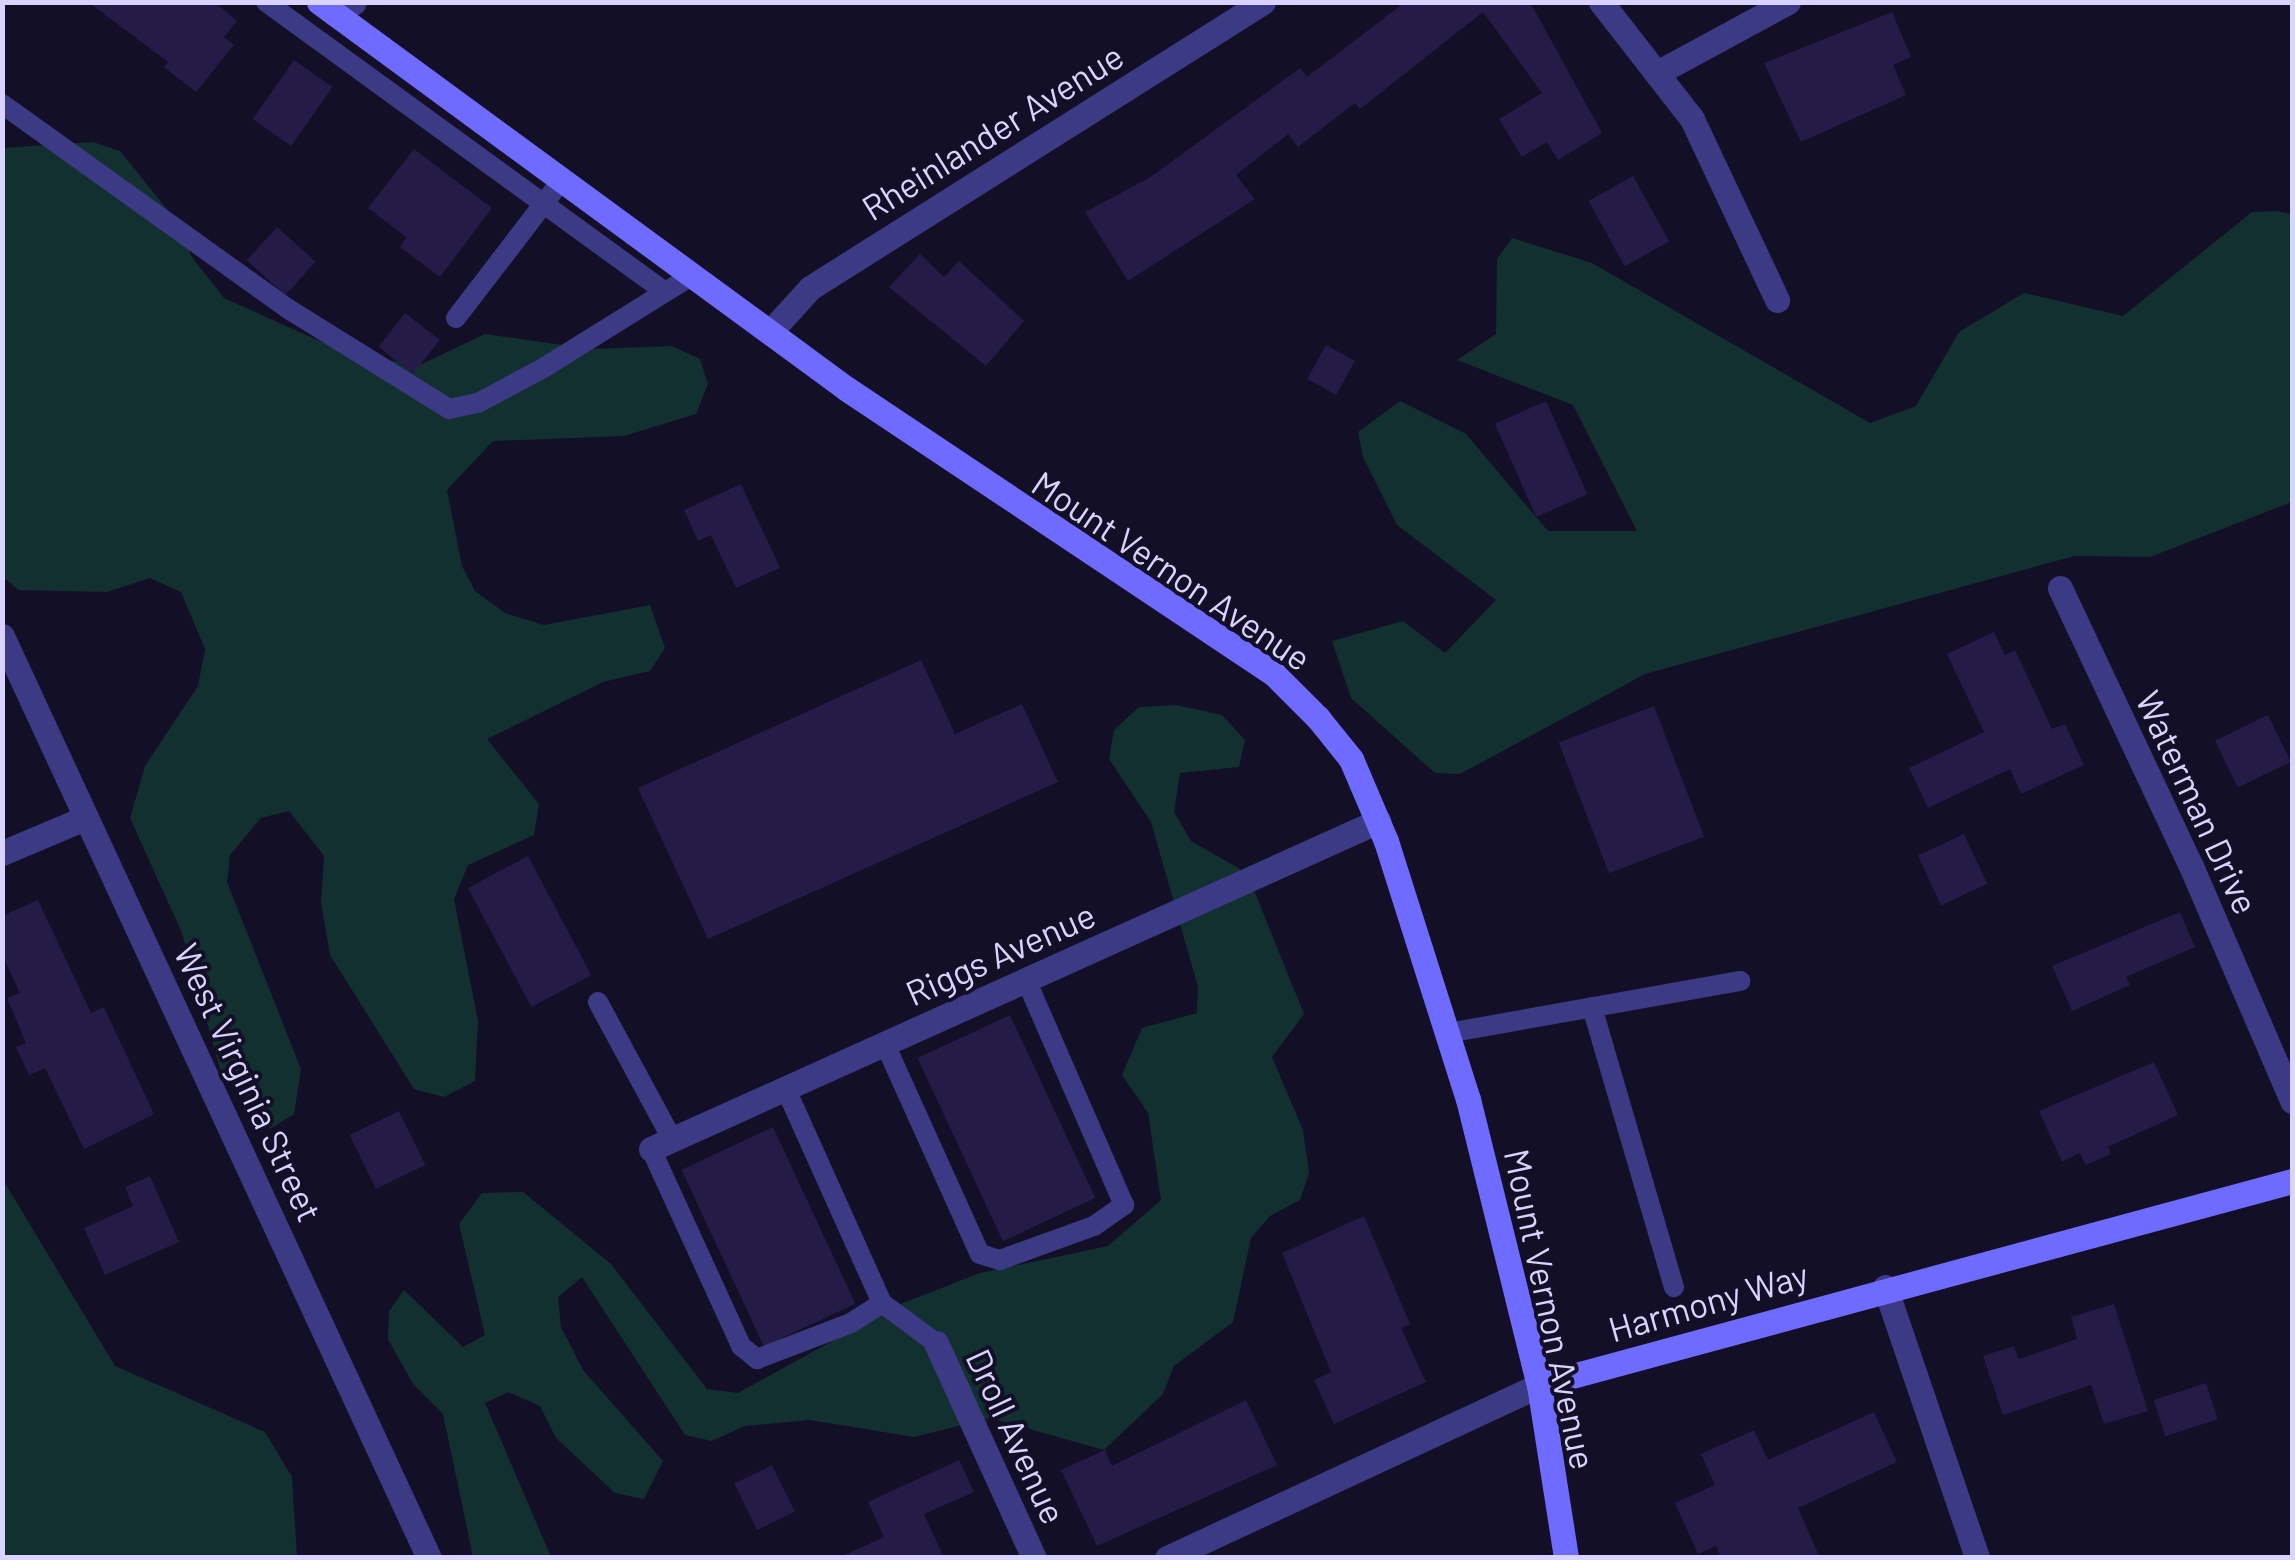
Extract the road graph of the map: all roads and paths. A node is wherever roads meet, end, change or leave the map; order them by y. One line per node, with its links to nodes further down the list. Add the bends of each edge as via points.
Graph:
1 (266, 2): 9 (lane)
2 (1263, 2): 14 (street, Rheinlander Avenue, via 810,288)
3 (1601, 2): 6 (street)
4 (1788, 2): 6 (street)
5 (336, 6): 8 (main road, Mount Vernon Avenue)
6 (1658, 74): 12 (street, via 1692,119)
7 (2, 104): 11 (lane, via 306,321 449,409 478,403 545,367)
8 (562, 180): 9 (lane); 10 (main road, Mount Vernon Avenue)
9 (544, 204): 11 (lane); 13 (lane)
10 (693, 275): 11 (lane); 14 (main road, Mount Vernon Avenue)
11 (665, 292)
12 (1776, 300)
13 (456, 318)
14 (770, 332): 18 (main road, Mount Vernon Avenue, via 1061,537 1274,674 1351,759)
15 (2060, 588): 27 (street, Waterman Drive, via 2200,884)
16 (2, 636): 17 (street, West Virginia Street)
17 (85, 818): 19 (street); 35 (street, West Virginia Street)
18 (1378, 821): 20 (street, Riggs Avenue); 24 (main road, Mount Vernon Avenue)
19 (2, 854)
20 (1026, 980): 25 (street, Riggs Avenue); 25 (lane, via 1124,1204 1094,1226 1000,1260 980,1254)
21 (1740, 982): 23 (lane)
22 (598, 1002): 28 (lane)
23 (1592, 1008): 24 (lane); 30 (lane)
24 (1448, 1033): 34 (main road, Mount Vernon Avenue)
25 (885, 1044): 26 (street, Riggs Avenue)
26 (786, 1088): 28 (street, Riggs Avenue); 32 (lane)
27 (2292, 1101)
28 (662, 1144): 32 (lane, via 741,1346 758,1359)
29 (2292, 1180): 31 (main road, Harmony Way)
30 (1674, 1287)
31 (1885, 1287): 34 (main road, Harmony Way); 39 (street)
32 (882, 1303): 33 (lane)
33 (936, 1343): 36 (street, Droll Avenue)
34 (1538, 1385): 37 (street, Harmony Way); 38 (main road, Mount Vernon Avenue)
35 (429, 1558)
36 (1034, 1558)
37 (1167, 1558)
38 (1566, 1558)
39 (1977, 1558)

